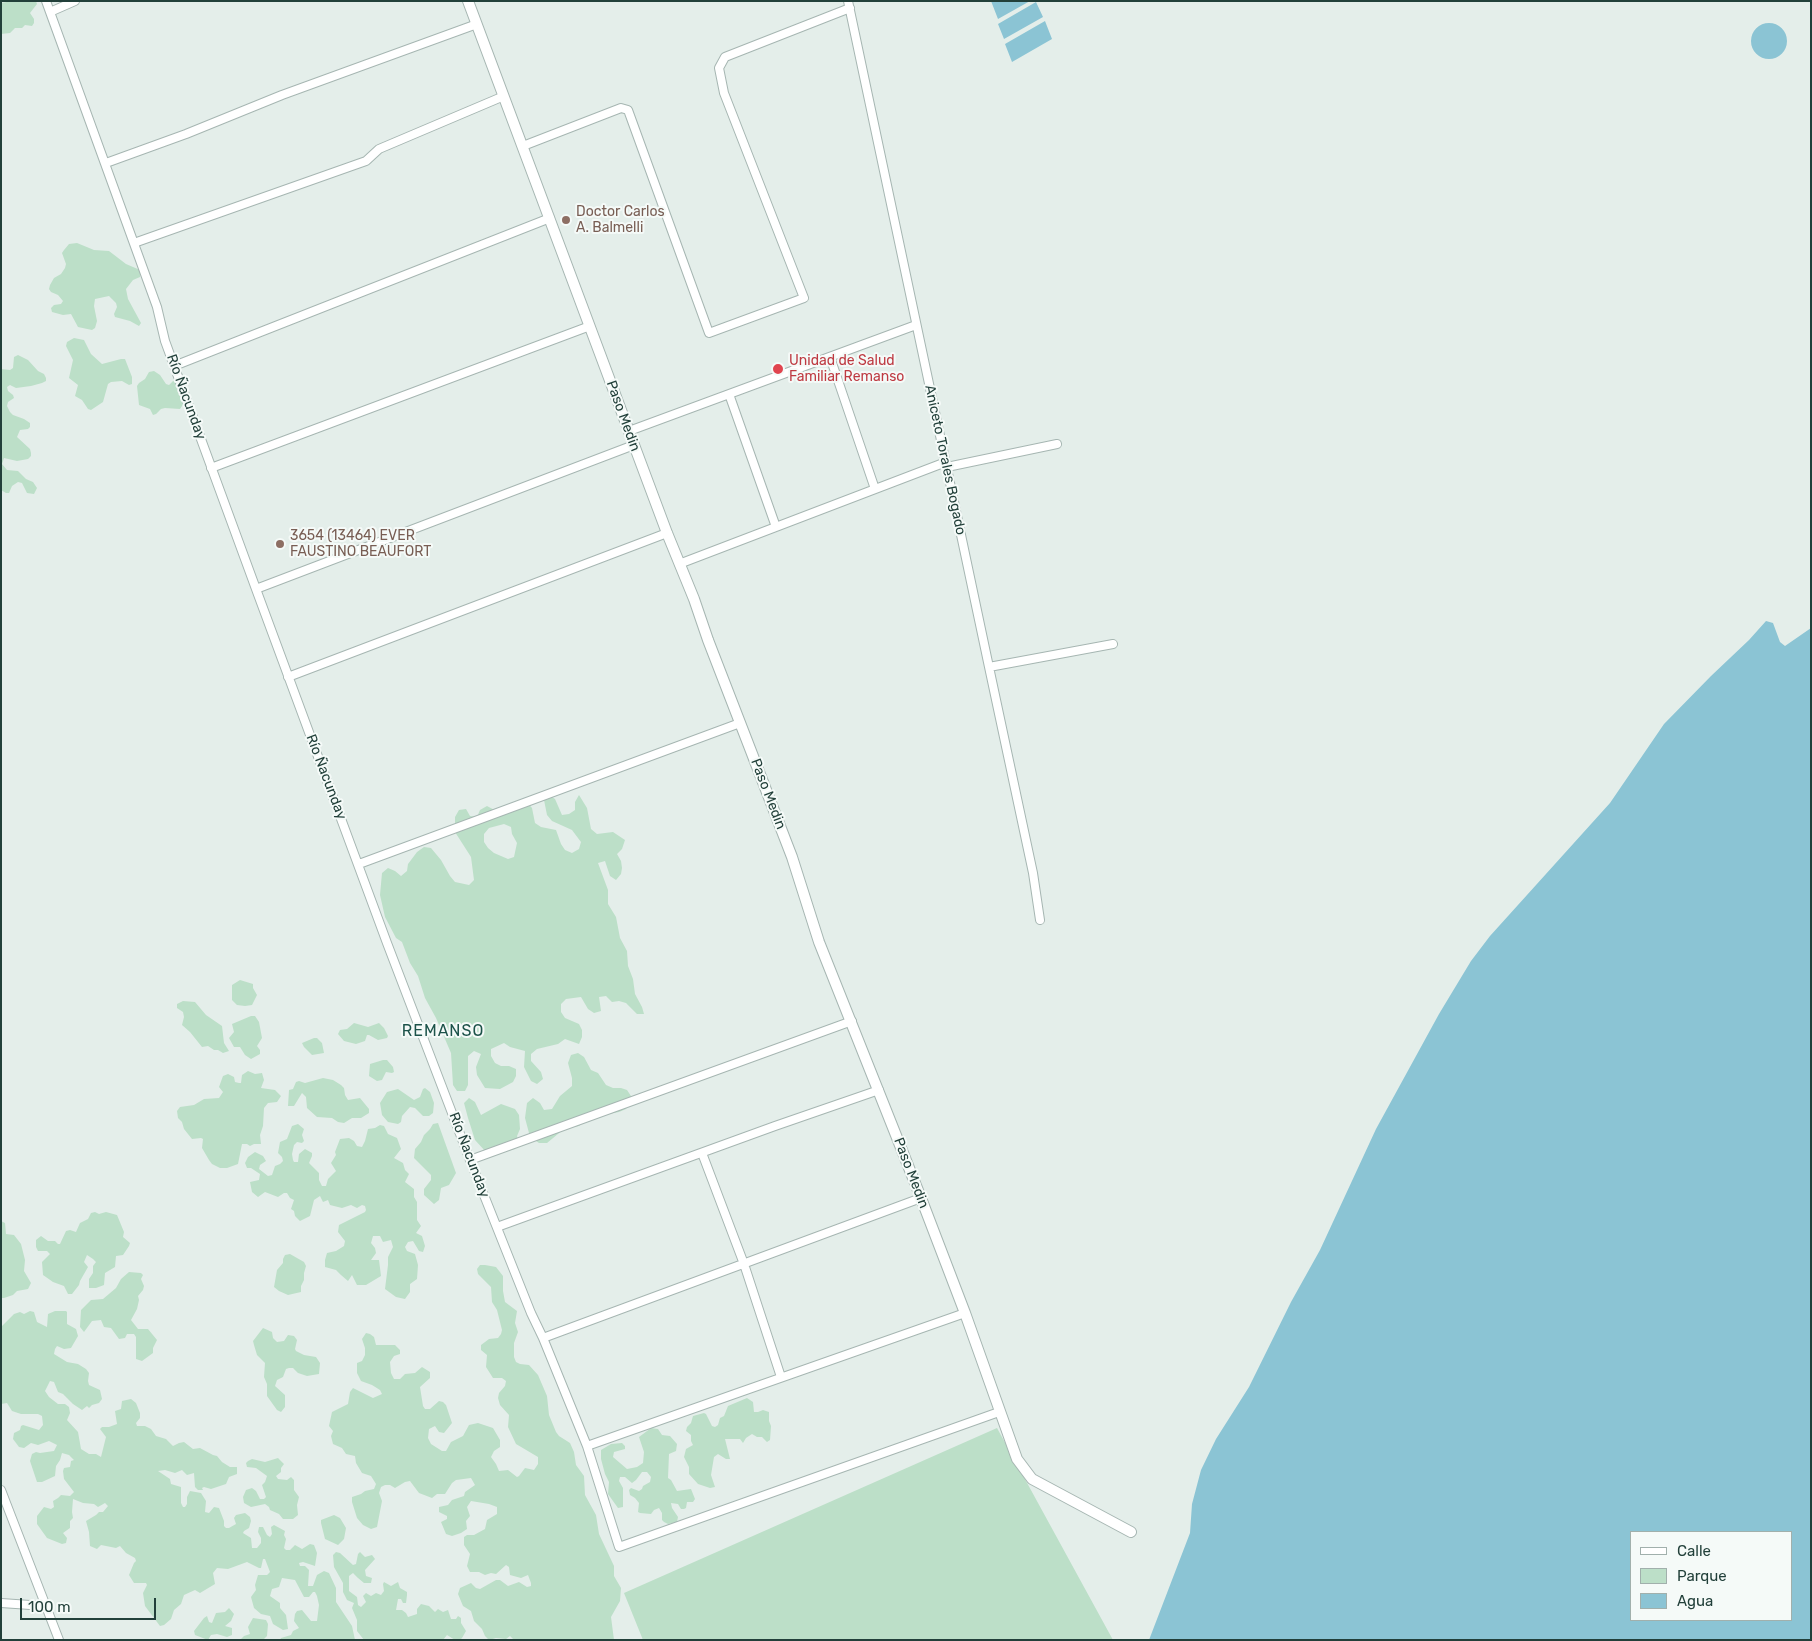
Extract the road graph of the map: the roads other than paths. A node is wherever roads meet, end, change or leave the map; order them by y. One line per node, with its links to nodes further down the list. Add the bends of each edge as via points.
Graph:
1 (46, 1): 5 (street, Río Ñacunday)
2 (75, 1): 5 (street)
3 (468, 1): 6 (street, Paso Medin)
4 (849, 5): 8 (street, via 725,57 719,68 724,93 804,298 709,333 628,110 621,108); 12 (street, Aniceto Torales Bogado)
5 (50, 12): 9 (street, Río Ñacunday)
6 (477, 24): 7 (street, Paso Medin); 9 (street)
7 (504, 96): 8 (street, Paso Medin); 11 (street, via 379,149 366,161)
8 (523, 146): 10 (street, Paso Medin)
9 (106, 163): 11 (street, Río Ñacunday)
10 (550, 218): 13 (street, Paso Medin); 15 (street)
11 (134, 243): 15 (street, Río Ñacunday)
12 (916, 325): 14 (street); 20 (street, Aniceto Torales Bogado)
13 (590, 326): 17 (street, Paso Medin); 21 (street)
14 (830, 357): 16 (street); 22 (street)
15 (174, 366): 21 (street, Río Ñacunday)
16 (729, 394): 17 (street); 23 (street)
17 (629, 431): 19 (street, Paso Medin)
18 (1057, 444): 20 (street)
19 (634, 445): 24 (street, Paso Medin); 26 (street)
20 (946, 464): 22 (street); 28 (street, Aniceto Torales Bogado)
21 (212, 468): 26 (street, Río Ñacunday)
22 (875, 489): 23 (street)
23 (776, 527): 25 (street)
24 (667, 532): 25 (street, Paso Medin); 29 (street)
25 (679, 564): 30 (street, Paso Medin)
26 (256, 589): 29 (street, Río Ñacunday)
27 (1113, 644): 28 (street)
28 (989, 667): 32 (street, Aniceto Torales Bogado)
29 (288, 677): 31 (street, Río Ñacunday)
30 (740, 723): 31 (street); 33 (street, Paso Medin, via 792,857 819,942)
31 (359, 864): 36 (street, Río Ñacunday)
32 (1040, 920)
33 (852, 1021): 34 (street, Paso Medin); 36 (street)
34 (879, 1090): 35 (street); 37 (street, Paso Medin)
35 (702, 1153): 38 (street); 39 (street)
36 (470, 1160): 38 (street, Río Ñacunday)
37 (921, 1198): 39 (street); 40 (street, Paso Medin)
38 (497, 1227): 41 (street, Río Ñacunday)
39 (744, 1264): 41 (street); 42 (street)
40 (965, 1313): 42 (street); 43 (street, Paso Medin)
41 (544, 1338): 44 (street, Río Ñacunday)
42 (781, 1377): 44 (street)
43 (999, 1412): 44 (street, Río Ñacunday, via 619,1547); 46 (street, Paso Medin, via 1017,1459 1032,1479)
44 (587, 1446)
45 (1, 1490): 48 (street)
46 (1132, 1532)
47 (1, 1603): 48 (street)
48 (45, 1606): 49 (street)
49 (58, 1640)

